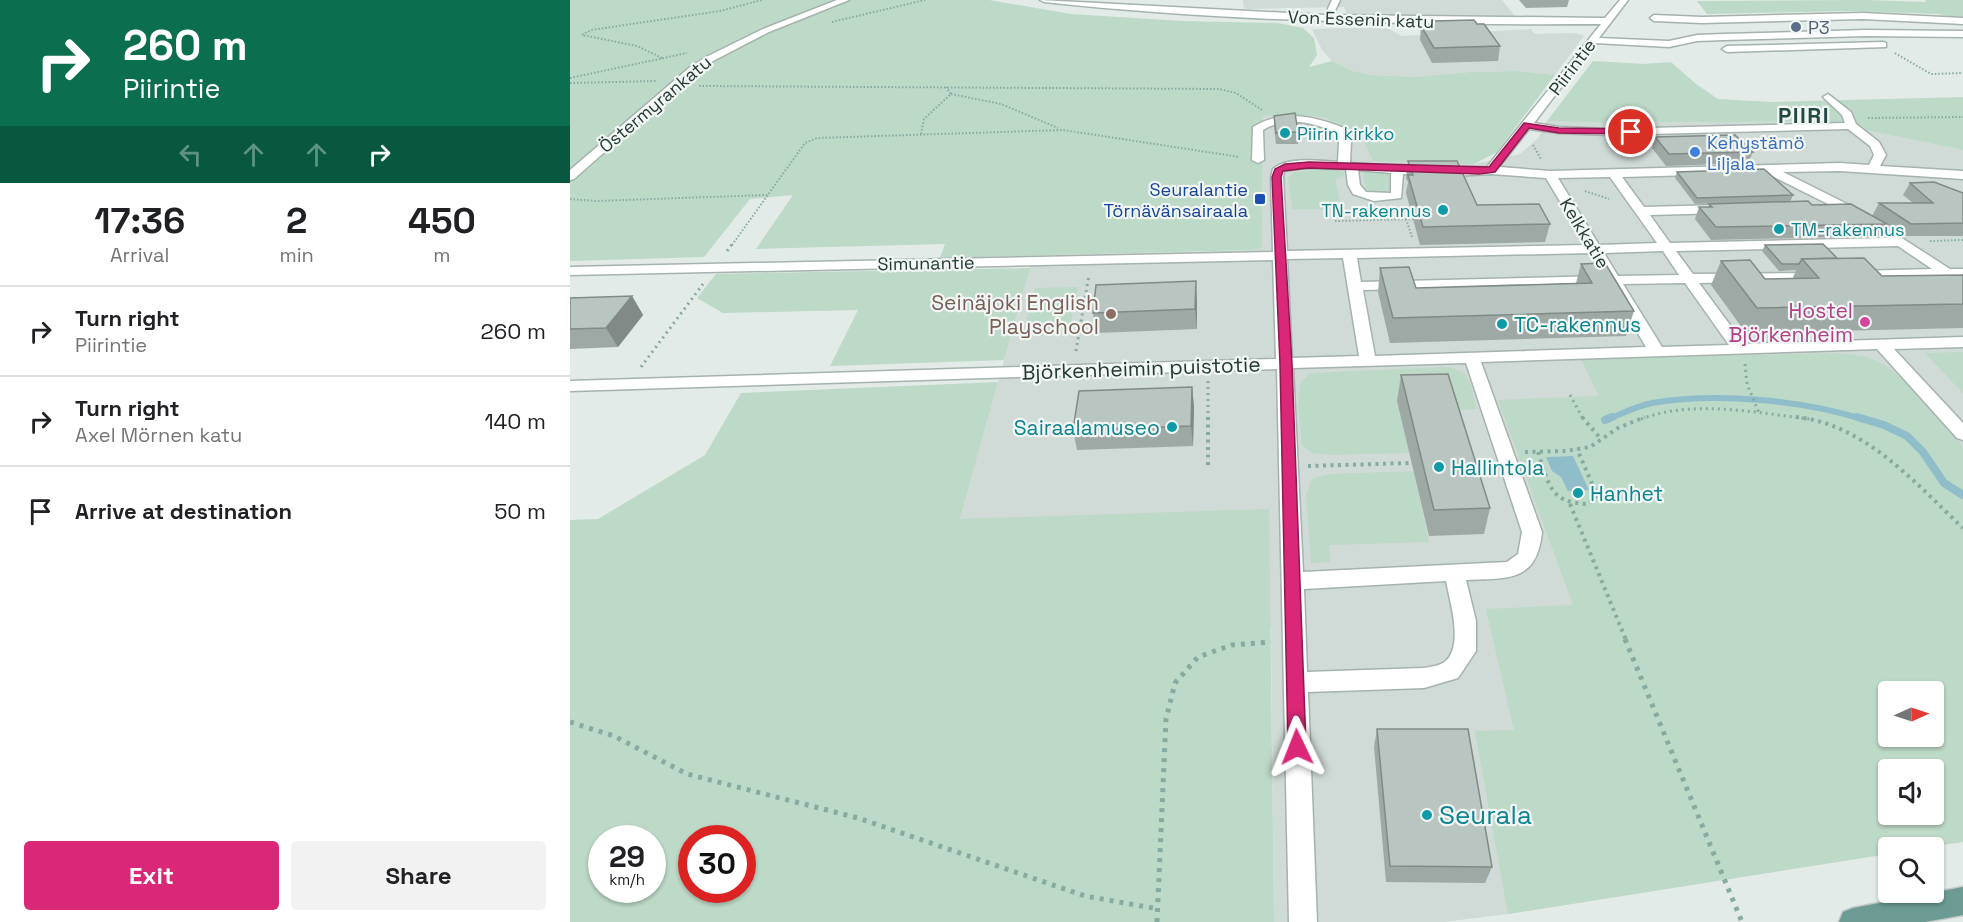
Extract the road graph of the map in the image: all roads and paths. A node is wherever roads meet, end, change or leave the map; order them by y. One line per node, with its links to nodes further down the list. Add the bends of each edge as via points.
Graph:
1 (762, 0): 19 (path, via 720,12 582,34 638,46)
2 (844, 0): 17 (street, Östermyrankatu)
3 (925, 0): 11 (path)
4 (1044, 0): 8 (street, Von Essenin katu)
5 (1336, 0): 8 (street)
6 (1624, 0): 9 (street, Piirintie)
7 (1660, 7): 12 (street)
8 (1327, 19): 9 (street, Von Essenin katu)
9 (1607, 21): 15 (street, Piirintie)
10 (1963, 21): 12 (street, via 1863,16 1702,20)
11 (828, 23)
12 (1645, 29): 15 (street, via 1620,43); 16 (street)
13 (1515, 32): 15 (street)
14 (1963, 34): 16 (street, via 1724,36)
15 (1596, 35): 29 (street, Piirintie)
16 (1669, 44): 18 (street, via 1707,49)
17 (732, 45): 19 (path); 22 (street, Östermyrankatu, via 710,57)
18 (1883, 45)
19 (662, 58): 20 (path)
20 (570, 78)
21 (570, 83): 22 (path)
22 (685, 83): 23 (path); 41 (street, Östermyrankatu)
23 (945, 87): 24 (path); 27 (path, via 1219,89 1236,93)
24 (951, 94): 30 (path, via 1001,104); 31 (path, via 924,119)
25 (1828, 97): 28 (street, via 1847,114)
26 (1963, 117): 28 (path)
27 (1287, 119): 33 (street, via 1266,122 1257,129); 34 (street, via 1322,122 1340,130)
28 (1850, 122): 29 (street, via 1609,132); 37 (street, via 1875,144 1880,155)
29 (1527, 125): 38 (street, Piirintie)
30 (1063, 130): 31 (path); 33 (path)
31 (921, 134): 44 (path, via 817,138 805,143)
32 (1529, 138): 42 (path)
33 (1258, 160)
34 (1348, 166): 36 (street); 36 (street, via 1360,194 1372,197 1397,195); 58 (street, via 1280,169 1277,177)
35 (1766, 168): 37 (street); 39 (street); 47 (street)
36 (1397, 169): 38 (street)
37 (1873, 169): 40 (street); 43 (street)
38 (1491, 170): 42 (street)
39 (1613, 173): 42 (street); 50 (street)
40 (1963, 175)
41 (570, 176)
42 (1553, 179): 50 (path); 56 (street, Kelkkatie)
43 (1928, 187)
44 (767, 195): 45 (path); 59 (path)
45 (570, 199)
46 (1405, 206): 51 (path)
47 (1845, 206): 48 (street); 54 (street)
48 (1809, 207)
49 (1737, 209): 50 (street)
50 (1641, 211): 55 (street)
51 (1410, 219): 52 (path); 53 (path)
52 (1418, 219)
53 (1335, 221)
54 (1902, 242): 55 (street, Simunantie); 61 (street)
55 (1666, 246): 56 (street, Simunantie); 64 (street)
56 (1595, 248): 57 (street, Simunantie); 65 (street, Kelkkatie)
57 (1350, 254): 58 (street, Simunantie); 66 (street)
58 (1282, 256): 59 (street, Simunantie); 75 (street)
59 (715, 268): 60 (street, Simunantie); 76 (path)
60 (570, 271)
61 (1947, 273): 62 (street); 64 (street); 67 (street)
62 (1963, 273)
63 (1089, 276): 71 (path)
64 (1690, 279): 65 (street); 70 (street)
65 (1614, 280): 66 (street); 72 (street, Kelkkatie)
66 (1355, 286): 74 (street)
67 (1963, 288)
68 (1963, 342): 69 (street, Björkenheimin puistotie)
69 (1882, 345): 70 (street, Björkenheimin puistotie); 82 (street)
70 (1740, 349): 72 (street, Björkenheimin puistotie); 80 (path)
71 (1076, 351)
72 (1657, 352): 73 (street, Björkenheimin puistotie)
73 (1472, 358): 74 (street, Björkenheimin puistotie); 86 (street)
74 (1368, 361): 75 (street, Björkenheimin puistotie)
75 (1286, 364): 76 (street, Björkenheimin puistotie); 88 (street)
76 (629, 384): 77 (street, Björkenheimin puistotie)
77 (570, 386)
78 (1208, 394): 89 (path)
79 (1570, 395): 83 (path, via 1579,415)
80 (1751, 397): 81 (path)
81 (1759, 414): 83 (path, via 1717,409 1674,411 1646,417); 91 (path, via 1815,419 1854,436 1890,460)
82 (1963, 434)
83 (1601, 439): 84 (path, via 1590,447)
84 (1577, 449): 85 (path); 90 (path, via 1597,495 1588,504)
85 (1538, 452): 86 (path); 90 (path, via 1553,494)
86 (1505, 453): 92 (street, via 1532,532 1530,550 1524,562 1510,570)
87 (1412, 463): 88 (path)
88 (1289, 466): 93 (street)
89 (1208, 467)
90 (1570, 504): 101 (path)
91 (1963, 528)
92 (1454, 573): 93 (street); 95 (street, via 1465,621 1465,651 1450,671 1424,678)
93 (1293, 581): 94 (street)
94 (1294, 640): 95 (street); 98 (path, via 1232,645 1198,657 1175,682 1166,719)
95 (1295, 682): 100 (street)
96 (570, 722): 98 (path, via 614,736 687,774 858,818 1085,896)
97 (1963, 901): 102 (main road)
98 (1158, 909): 99 (path)
99 (1157, 922)
100 (1303, 922)
101 (1742, 922)
102 (1853, 922)

